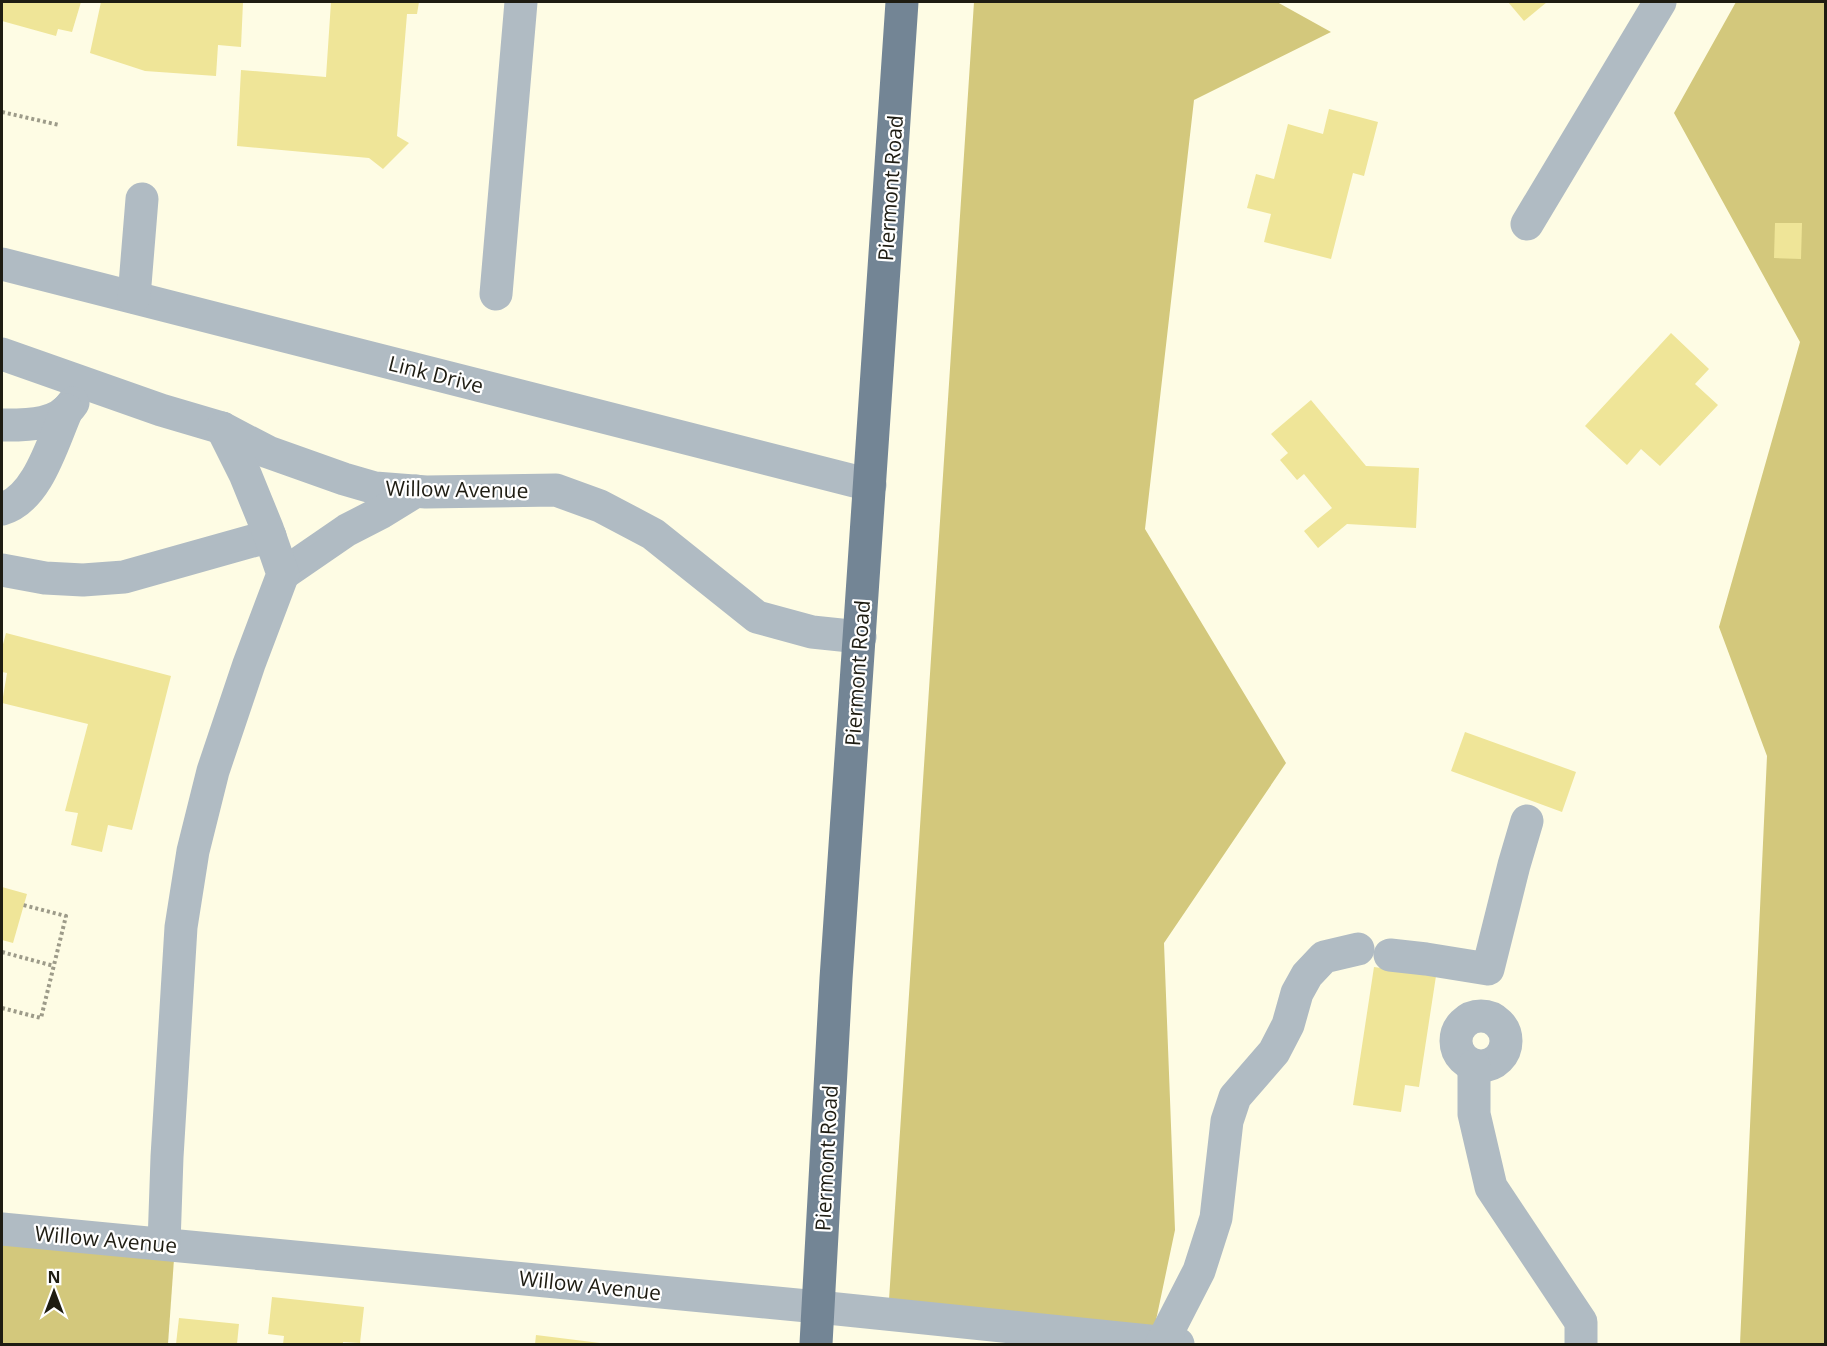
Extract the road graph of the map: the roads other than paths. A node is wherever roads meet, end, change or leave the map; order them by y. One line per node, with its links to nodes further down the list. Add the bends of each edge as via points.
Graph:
1 (522, 2): 7 (street)
2 (902, 2): 13 (main road, Piermont Road)
3 (1660, 2): 5 (street)
4 (142, 199): 8 (street)
5 (1527, 224)
6 (2, 264): 8 (street, Link Drive)
7 (496, 294)
8 (134, 297): 13 (street, Link Drive)
9 (2, 354): 10 (street, Willow Avenue)
10 (76, 396): 11 (street, via 54,421); 12 (street, Willow Avenue, via 160,410); 15 (street, via 35,482 20,500)
11 (2, 425)
12 (222, 428): 14 (street, Willow Avenue, via 268,452 344,479 375,488); 16 (street, via 246,474)
13 (870, 485): 19 (main road, Piermont Road)
14 (416, 491): 18 (street, via 347,530); 19 (street, Willow Avenue, via 556,490 600,506 653,534 757,617 812,632)
15 (2, 509)
16 (270, 536): 17 (street, via 124,577 45,578); 18 (street)
17 (2, 570)
18 (283, 574): 25 (street, via 213,771 193,851 181,927)
19 (860, 637): 26 (main road, Piermont Road)
20 (1527, 821): 23 (street)
21 (1358, 949): 28 (street, via 1324,957 1307,975 1274,1052 1235,1097 1227,1121 1216,1218)
22 (1390, 955): 23 (street)
23 (1488, 969): 29 (street, via 1484,1016 1461,1024 1455,1040 1460,1056 1474,1066 1474,1114 1491,1188 1581,1322)
24 (2, 1229): 25 (street, Willow Avenue)
25 (164, 1244): 26 (street, Willow Avenue)
26 (818, 1307): 27 (main road, Piermont Road); 28 (street, Willow Avenue)
27 (816, 1344)
28 (1170, 1344)
29 (1581, 1344)

